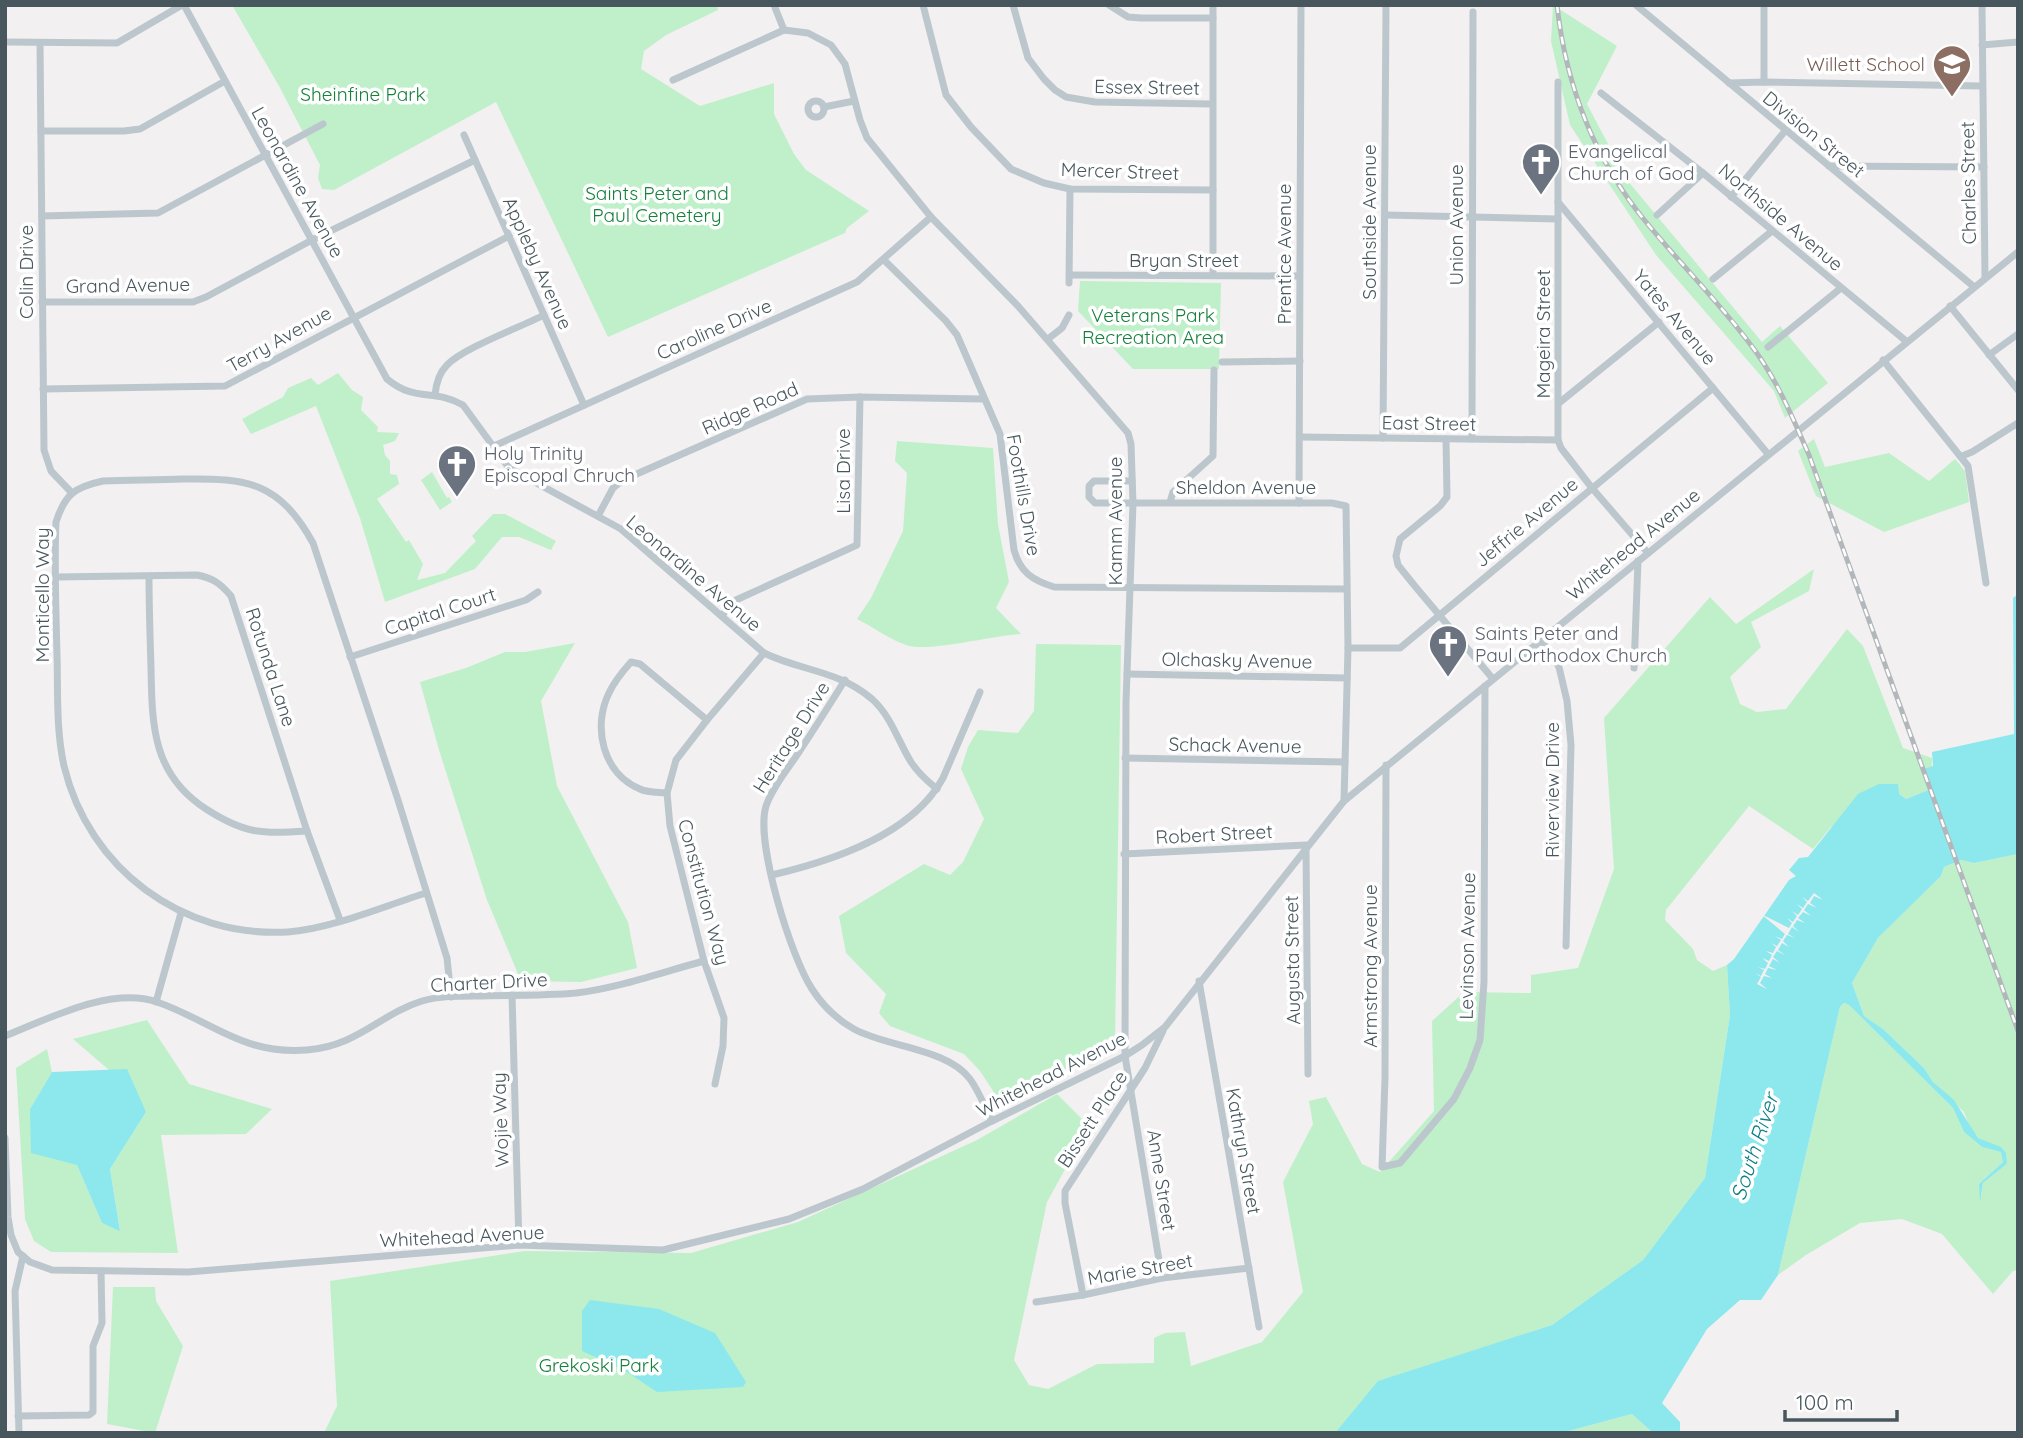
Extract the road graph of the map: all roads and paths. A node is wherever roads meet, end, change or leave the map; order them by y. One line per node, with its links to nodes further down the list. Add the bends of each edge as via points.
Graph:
1 (183, 5): 17 (street, via 117,43); 20 (street, Leonardine Avenue)
2 (774, 5): 14 (street)
3 (923, 5): 38 (street, Mercer Street, via 946,95 971,127 1011,169)
4 (1013, 5): 27 (street, Essex Street, via 1028,58 1066,97 1095,102)
5 (1109, 5): 13 (street, via 1128,17)
6 (1213, 5): 13 (street)
7 (1301, 5): 54 (street, Prentice Avenue)
8 (1386, 5): 42 (street, Southside Avenue)
9 (1636, 5): 23 (street, Division Street)
10 (1764, 5): 22 (street)
11 (1982, 5): 18 (street, Charles Street)
12 (1473, 12): 45 (street, Union Avenue)
13 (1213, 18): 27 (street)
14 (784, 30): 19 (street); 26 (street, Kamm Avenue, via 808,33 831,46 845,64)
15 (2018, 42): 18 (street)
16 (5, 43): 17 (street)
17 (40, 43): 30 (street, Colin Drive)
18 (1982, 45): 24 (street, Charles Street)
19 (673, 80)
20 (225, 81): 30 (street, via 140,128); 33 (street, Leonardine Avenue)
21 (1558, 82): 41 (street, Mageira Street)
22 (1764, 82): 23 (street); 24 (street)
23 (1728, 83): 31 (street, Division Street)
24 (1982, 86): 36 (street, Charles Street)
25 (1601, 93): 37 (street, Northside Avenue)
26 (854, 101): 28 (street); 46 (street, Kamm Avenue, via 867,138)
27 (1212, 104): 39 (street)
28 (824, 107)
29 (323, 124): 33 (street)
30 (41, 131): 44 (street, Colin Drive)
31 (1785, 131): 35 (street, Division Street); 40 (street)
32 (464, 135): 34 (street, Appleby Avenue)
33 (266, 155): 44 (street, via 158,213); 50 (street, Leonardine Avenue)
34 (475, 160): 49 (street, Appleby Avenue); 50 (street, Grand Avenue)
35 (1829, 166): 36 (street); 57 (street, Division Street)
36 (1984, 167): 55 (street, Charles Street)
37 (1703, 173): 40 (street, Northside Avenue); 43 (street)
38 (1070, 189): 39 (street, Mercer Street); 53 (street, Bryan Street, via 1069,279)
39 (1213, 190): 53 (street)
40 (1731, 197): 48 (street, Northside Avenue)
41 (1558, 201): 47 (street, Mageira Street); 64 (street, Yates Avenue)
42 (1386, 215): 45 (street); 84 (street, Southside Avenue)
43 (1657, 215)
44 (41, 216): 59 (street, Colin Drive)
45 (1472, 216): 47 (street); 86 (street, Union Avenue)
46 (931, 217): 52 (street, Caroline Drive); 66 (street, Kamm Avenue)
47 (1558, 219): 80 (street, Mageira Street)
48 (1772, 231): 56 (street); 58 (street, Northside Avenue)
49 (509, 236): 61 (street, Appleby Avenue); 63 (street, Terry Avenue)
50 (312, 240): 59 (street, Grand Avenue, via 193,302); 63 (street, Leonardine Avenue)
51 (2018, 252): 55 (street, Whitehead Avenue)
52 (884, 260): 79 (street, Foothills Drive, via 957,335); 81 (street, Caroline Drive, via 857,282)
53 (1213, 275): 54 (street, Bryan Street)
54 (1299, 276): 71 (street, Prentice Avenue)
55 (1985, 277): 57 (street, Whitehead Avenue)
56 (1713, 279)
57 (1973, 286): 60 (street, Whitehead Avenue)
58 (1841, 288): 67 (street, Northside Avenue); 68 (street)
59 (42, 302): 75 (street, Colin Drive)
60 (1950, 306): 67 (street, Whitehead Avenue); 69 (street)
61 (544, 315): 77 (street, via 454,360 439,376); 81 (street, Appleby Avenue)
62 (1069, 315): 66 (street)
63 (352, 317): 75 (street, Terry Avenue, via 225,386); 77 (street, Leonardine Avenue, via 387,379 407,393)
64 (1659, 321): 74 (street, Yates Avenue); 80 (street)
65 (2018, 334): 69 (street)
66 (1048, 339): 91 (street, Kamm Avenue, via 1128,433)
67 (1906, 341): 70 (street, Whitehead Avenue)
68 (1768, 346)
69 (1989, 355): 76 (street)
70 (1883, 360): 89 (street, Whitehead Avenue); 90 (street)
71 (1300, 361): 72 (street); 83 (street, Prentice Avenue)
72 (1222, 362)
73 (1213, 370): 94 (street, via 1213,456 1173,492)
74 (1713, 388): 89 (street, Yates Avenue); 92 (street, Jeffrie Avenue)
75 (43, 389): 93 (street, Colin Drive, via 46,460)
76 (2018, 390)
77 (435, 395): 88 (street, Leonardine Avenue, via 463,405)
78 (860, 397): 79 (street, Ridge Road); 97 (street, Ridge Road, via 807,399 636,473 613,488); 107 (street, Lisa Drive, via 857,545 736,600)
79 (983, 399): 103 (street, Foothills Drive, via 1000,434 1014,550 1027,575 1054,587)
80 (1559, 403): 87 (street, Mageira Street)
81 (584, 404): 88 (street, Caroline Drive)
82 (2018, 423): 90 (street)
83 (1300, 437): 84 (street, East Street); 96 (street, Prentice Avenue)
84 (1384, 438): 85 (street, East Street)
85 (1446, 439): 86 (street, East Street); 106 (street, via 1447,497 1400,539 1396,556 1398,565)
86 (1472, 439): 87 (street, East Street)
87 (1558, 440): 92 (street)
88 (494, 446): 97 (street, Leonardine Avenue, via 513,471)
89 (1768, 454): 98 (street, Whitehead Avenue)
90 (1962, 456): 102 (street, via 1968,466)
91 (1132, 481): 95 (street, Kamm Avenue); 95 (street, Sheldon Avenue, via 1094,481 1088,491 1095,503)
92 (1592, 488): 98 (street); 106 (street, Jeffrie Avenue)
93 (72, 492): 101 (street, Monticello Way, via 56,522); 111 (street, via 103,481 224,479 258,486 274,495 299,519 313,542)
94 (1170, 502): 95 (street, Sheldon Avenue); 96 (street, Sheldon Avenue)
95 (1133, 503): 103 (street, Kamm Avenue)
96 (1299, 503): 104 (street, Sheldon Avenue, via 1346,506)
97 (598, 516): 107 (street, Leonardine Avenue, via 637,541)
98 (1648, 553): 99 (street, Whitehead Avenue)
99 (1638, 561): 108 (street, Whitehead Avenue); 112 (street)
100 (149, 576): 101 (street, Rotunda Lane); 126 (street, Rotunda Lane, via 212,578 232,596); 126 (street, via 152,723 170,774 190,799 244,830)
101 (56, 577): 131 (street, Monticello Way, via 59,731 73,793 96,839 123,870)
102 (1986, 583)
103 (1130, 586): 104 (street, Foothills Drive); 113 (street, Kamm Avenue)
104 (1345, 589): 109 (street)
105 (538, 592): 111 (street, Capital Court, via 526,600)
106 (1439, 614): 109 (street, Jeffrie Avenue, via 1400,648); 116 (street)
107 (722, 615): 110 (street, Leonardine Avenue)
108 (1541, 639): 116 (street, Whitehead Avenue); 133 (street, Riverview Drive, via 1559,667 1571,745)
109 (1348, 648): 114 (street)
110 (764, 653): 115 (street, Leonardine Avenue); 119 (street, Constitution Way)
111 (350, 657): 130 (street)
112 (1634, 668)
113 (1127, 674): 114 (street, Olchasky Avenue); 120 (street, Kamm Avenue)
114 (1347, 678): 121 (street)
115 (845, 680): 123 (street, Leonardine Avenue, via 874,701 923,778); 129 (street, Heritage Drive, via 766,806 765,842)
116 (1493, 680): 117 (street, Whitehead Avenue)
117 (1485, 686): 122 (street, Whitehead Avenue); 147 (street, Levinson Avenue, via 1480,1040 1454,1099 1400,1163)
118 (980, 692): 123 (street)
119 (707, 720): 124 (street, Constitution Way, via 676,760); 124 (street, via 640,664 631,662 609,692 600,729 610,764 625,781 642,790)
120 (1125, 758): 121 (street, Schack Avenue); 128 (street, Kamm Avenue)
121 (1345, 762): 125 (street)
122 (1386, 765): 125 (street, Whitehead Avenue); 147 (street, Armstrong Avenue)
123 (937, 789): 129 (street, via 867,845)
124 (667, 793): 134 (street, Constitution Way, via 670,826)
125 (1343, 801): 127 (street, Whitehead Avenue)
126 (307, 831): 132 (street, Rotunda Lane)
127 (1306, 845): 128 (street, Robert Street); 135 (street, Whitehead Avenue); 142 (street, Augusta Street)
128 (1124, 854): 141 (street, Kamm Avenue)
129 (772, 875): 145 (street, Heritage Drive, via 791,945 811,988 832,1014 856,1030 955,1065 969,1078)
130 (426, 893): 132 (street, Monticello Way); 137 (street, via 450,970)
131 (181, 913): 132 (street, Monticello Way, via 257,932 307,930); 138 (street)
132 (340, 920)
133 (1566, 946)
134 (704, 961): 136 (street, Charter Drive, via 576,993); 143 (street, Constitution Way, via 724,1017)
135 (1199, 981): 139 (street, Whitehead Avenue); 150 (street, Kathryn Street)
136 (512, 995): 137 (street, Charter Drive); 148 (street, Wojie Way)
137 (451, 997): 138 (street, Charter Drive, via 424,1000 359,1036 306,1050 239,1041)
138 (156, 1002): 140 (street, Charter Drive, via 119,999 83,1005)
139 (1165, 1027): 141 (street, Whitehead Avenue); 144 (street, Bissett Place)
140 (5, 1036)
141 (1125, 1056): 144 (street, Anne Street); 145 (street, Whitehead Avenue)
142 (1308, 1074)
143 (715, 1084)
144 (1131, 1087): 152 (street, Anne Street); 153 (street, Bissett Place, via 1065,1191)
145 (992, 1121): 148 (street, Whitehead Avenue, via 863,1189 789,1219 663,1250)
146 (5, 1138): 149 (street, via 8,1217 11,1235)
147 (1382, 1167)
148 (519, 1245): 151 (street, Whitehead Avenue, via 188,1272)
149 (23, 1256): 151 (street, Whitehead Avenue, via 52,1270); 156 (street, via 15,1291)
150 (1249, 1268): 152 (street, Marie Street); 155 (street, Kathryn Street)
151 (101, 1270): 156 (street, via 102,1323 93,1346 93,1412)
152 (1161, 1278): 153 (street, Marie Street)
153 (1083, 1295): 154 (street, Marie Street)
154 (1036, 1302)
155 (1259, 1327)
156 (18, 1416): 157 (street)
157 (19, 1433)

